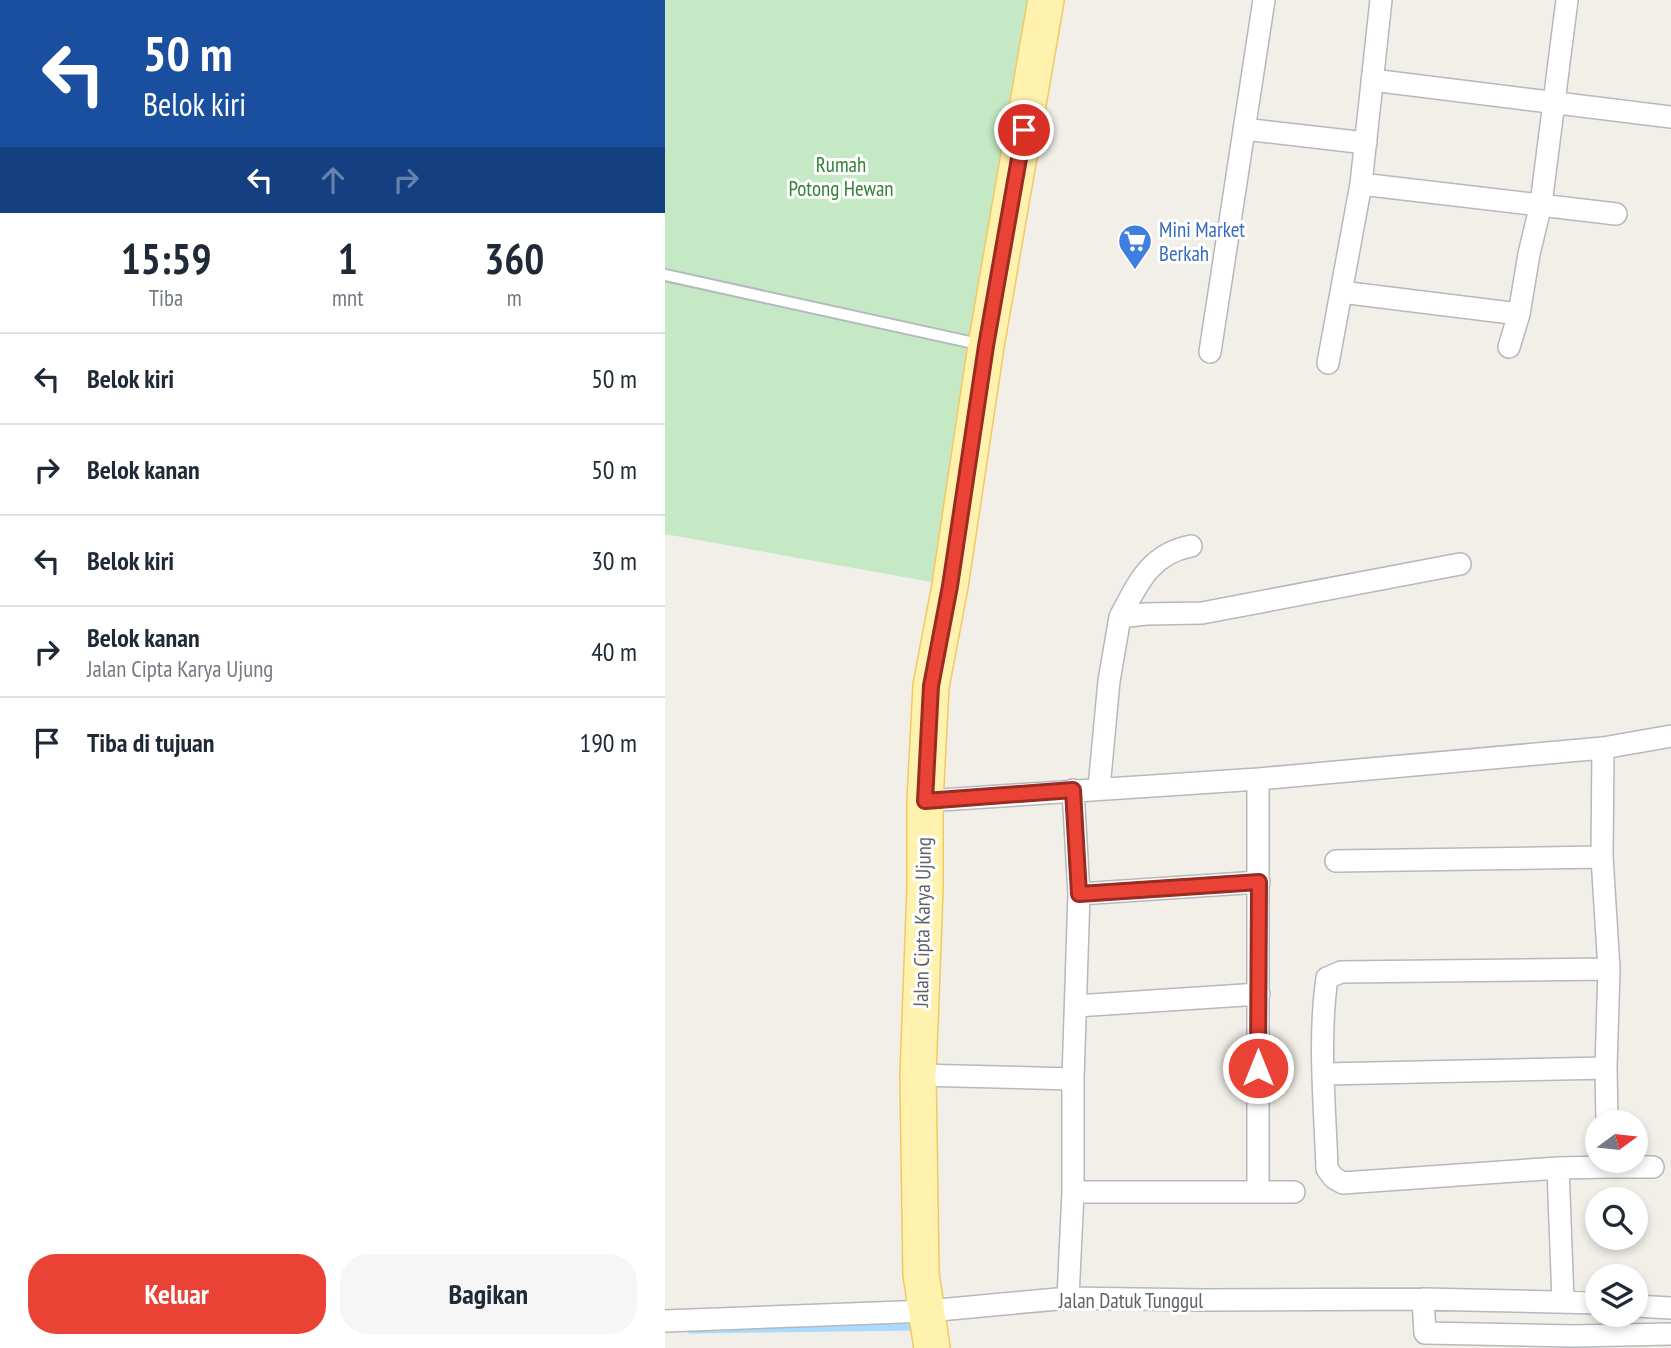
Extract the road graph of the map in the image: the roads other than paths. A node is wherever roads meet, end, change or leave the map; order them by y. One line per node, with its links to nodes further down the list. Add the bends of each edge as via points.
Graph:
1 (1046, 0): 16 (main road, Jalan Cipta Karya Ujung)
2 (1264, 0): 8 (street)
3 (1381, 0): 5 (street)
4 (1566, 0): 6 (street)
5 (1372, 80): 6 (street); 9 (street)
6 (1553, 103): 7 (street); 11 (street)
7 (1671, 117)
8 (1244, 129): 9 (street); 18 (street)
9 (1366, 143): 10 (street)
10 (1361, 184): 11 (street); 14 (street)
11 (1541, 204): 12 (street); 15 (street)
12 (1616, 214)
13 (665, 275): 16 (lane)
14 (1341, 292): 15 (street); 19 (street)
15 (1519, 314): 17 (street)
16 (986, 346): 28 (main road, Jalan Cipta Karya Ujung, via 931,686)
17 (1509, 347)
18 (1210, 352)
19 (1328, 363)
20 (1191, 546): 22 (street, via 1173,550 1142,575)
21 (1460, 564): 22 (street, via 1202,613)
22 (1120, 617): 26 (street)
23 (1671, 736): 24 (street)
24 (1603, 748): 25 (street); 29 (street)
25 (1258, 779): 26 (street); 31 (street)
26 (1099, 788): 27 (street)
27 (1073, 790): 28 (street); 32 (street)
28 (925, 801): 38 (main road, Jalan Cipta Karya Ujung)
29 (1602, 857): 30 (street); 33 (street)
30 (1336, 861)
31 (1259, 882): 32 (street); 34 (street)
32 (1079, 894): 35 (street)
33 (1609, 969): 36 (street); 37 (street, via 1341,972 1327,978)
34 (1259, 994): 35 (street); 46 (street)
35 (1076, 1006): 39 (street)
36 (1606, 1068): 37 (street); 40 (street)
37 (1324, 1074): 44 (street, via 1327,1169 1342,1183)
38 (918, 1075): 39 (street); 54 (main road, Jalan Cipta Karya Ujung, via 921,1274)
39 (1073, 1079): 45 (street)
40 (1607, 1110)
41 (1585, 1166): 44 (street)
42 (1649, 1167): 43 (street)
43 (1653, 1167)
44 (1558, 1168): 50 (street)
45 (1073, 1192): 46 (street); 48 (street)
46 (1258, 1192): 47 (street)
47 (1294, 1192)
48 (1068, 1298): 49 (street, Jalan Datuk Tunggul); 54 (street, Jalan Datuk Tunggul)
49 (1423, 1299): 50 (street, Jalan Datuk Tunggul); 57 (street)
50 (1563, 1301): 51 (street, Jalan Datuk Tunggul)
51 (1585, 1302)
52 (1648, 1307): 53 (street)
53 (1671, 1308)
54 (928, 1311): 55 (street, Jalan Datuk Tunggul); 58 (main road, Jalan Cipta Karya Ujung)
55 (665, 1321)
56 (1671, 1334): 57 (street)
57 (1425, 1340)
58 (932, 1348)

